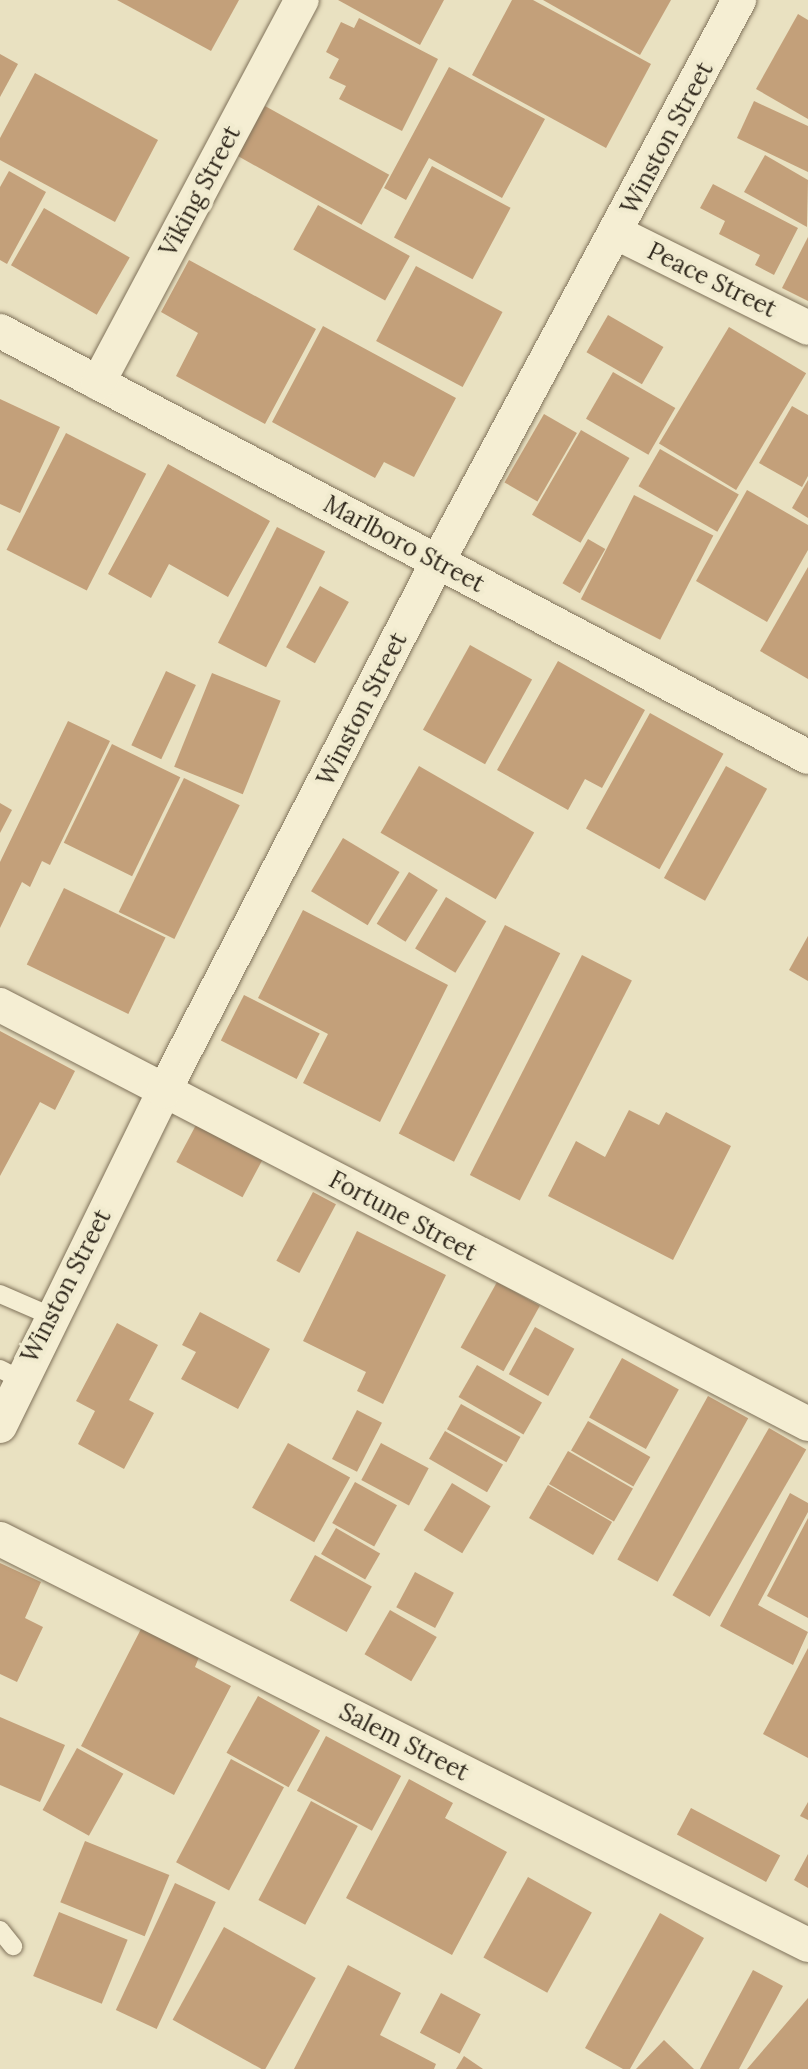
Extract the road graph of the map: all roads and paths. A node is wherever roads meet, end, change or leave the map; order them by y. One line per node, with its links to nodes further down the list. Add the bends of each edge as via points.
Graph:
1 (302, 0): 6 (street, Viking Street)
2 (739, 0): 3 (street, Winston Street)
3 (617, 233): 4 (street, Peace Street); 7 (street, Winston Street)
4 (808, 328)
5 (0, 331): 6 (street, Marlboro Street)
6 (98, 383): 7 (street, Marlboro Street)
7 (438, 561): 8 (street, Marlboro Street); 10 (street, Winston Street)
8 (808, 757)
9 (0, 1005): 10 (street, Fortune Street)
10 (164, 1091): 12 (street, Winston Street); 14 (street, Fortune Street)
11 (0, 1294): 12 (lane)
12 (51, 1316): 13 (street, Winston Street)
13 (10, 1374): 15 (street, Winston Street)
14 (808, 1424)
15 (0, 1426)
16 (0, 1539): 18 (street, Salem Street)
17 (0, 1930): 19 (lane)
18 (808, 1945)
19 (13, 1946)

